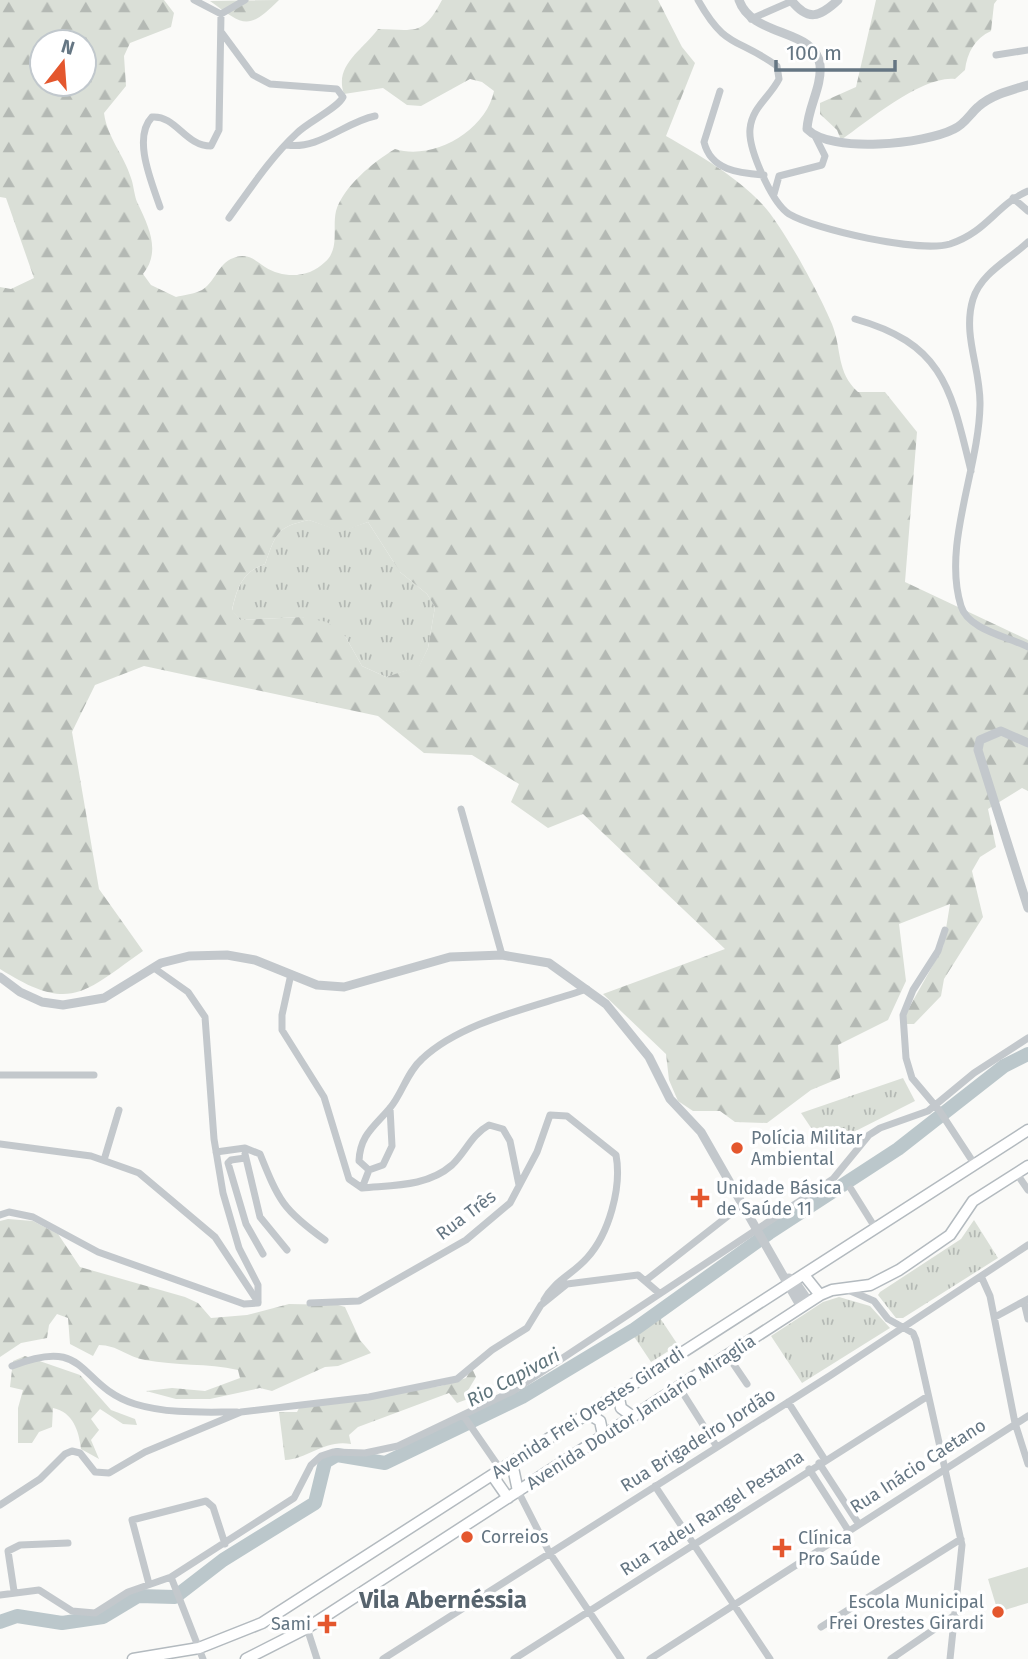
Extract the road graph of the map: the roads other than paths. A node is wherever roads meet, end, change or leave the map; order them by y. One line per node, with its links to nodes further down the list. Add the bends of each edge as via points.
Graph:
1 (194, 0): 7 (street)
2 (245, 0): 7 (street)
3 (698, 0): 17 (street, via 724,38 770,60 780,72 750,130)
4 (739, 0): 8 (street)
5 (838, 0): 6 (street, via 823,14 812,15)
6 (792, 1): 8 (street)
7 (221, 14): 9 (street)
8 (751, 19): 15 (street, via 812,47 818,57 820,76 807,129)
9 (220, 29): 16 (street, via 260,80 337,89 343,94 340,103 320,113); 21 (street, via 216,140 211,146 202,146 159,117 146,123 145,148)
10 (1028, 50): 11 (street)
11 (996, 55)
12 (1028, 85): 15 (street, via 986,101 960,126 939,134 866,145)
13 (720, 91): 17 (street, via 704,142 706,150 727,170)
14 (374, 116): 16 (street, via 299,146)
15 (816, 138): 19 (street, via 825,156 822,165 779,176)
16 (287, 145): 23 (street)
17 (764, 175): 19 (street)
18 (1028, 191): 20 (street)
19 (774, 194): 20 (street, via 781,207 802,220 919,247 948,244 982,229)
20 (1013, 198): 22 (street)
21 (160, 207)
22 (1028, 211)
23 (229, 218)
24 (1028, 242): 26 (street, via 987,276 974,298 970,331 980,406)
25 (855, 319): 26 (street, via 895,332 925,353 936,367 955,411)
26 (972, 475): 27 (street, via 958,539 961,607 977,624)
27 (1028, 647)
28 (1028, 743): 30 (street, via 1001,731 981,740 978,755)
29 (461, 808): 32 (street)
30 (1028, 908)
31 (945, 930): 41 (street, via 903,1015 912,1077)
32 (502, 954): 34 (street, via 450,957 344,988 317,985); 36 (street, via 548,963)
33 (154, 968): 34 (street, via 189,956 227,955); 35 (street, via 104,998 63,1005 20,992); 46 (street, via 188,992 205,1017)
34 (291, 974): 54 (street, via 282,1030 324,1097 349,1179)
35 (0, 976)
36 (588, 989): 40 (street, via 449,1037 419,1061); 57 (street, via 649,1057 670,1099 701,1132)
37 (1028, 1038): 41 (street, via 974,1073)
38 (0, 1075): 39 (street)
39 (94, 1075)
40 (390, 1108): 51 (street, via 392,1146 383,1166); 51 (street, via 370,1127 360,1147 359,1161)
41 (937, 1108): 49 (street); 60 (street, via 869,1135 833,1179)
42 (119, 1110): 48 (street)
43 (1028, 1130): 49 (main road, Avenida Frei Orestes Girardi)
44 (0, 1144): 48 (street)
45 (245, 1148): 46 (street); 47 (street); 61 (street, via 260,1154 290,1216)
46 (216, 1152): 72 (street, via 239,1248 258,1285)
47 (245, 1158): 63 (street, via 260,1217); 64 (street, via 228,1163 246,1224)
48 (104, 1160): 72 (street, via 139,1173 215,1237)
49 (975, 1165): 59 (main road, Avenida Frei Orestes Girardi)
50 (1028, 1166): 52 (main road, Avenida Doutor Januário Miraglia)
51 (369, 1170): 54 (street)
52 (1017, 1174): 56 (street); 68 (main road, Avenida Doutor Januário Miraglia, via 973,1201 950,1235 899,1270 870,1284)
53 (519, 1186): 54 (street, Rua Três, via 510,1141 503,1129 489,1125 477,1131 452,1165 426,1181); 73 (street, Rua Três, via 510,1203 466,1240 359,1301); 75 (street, via 550,1115 567,1116 616,1155 616,1193 599,1242 586,1260 550,1289)
54 (362, 1188)
55 (851, 1189): 59 (street)
56 (1028, 1190)
57 (742, 1205): 60 (street); 67 (street)
58 (0, 1215): 72 (street, via 9,1212 33,1217 98,1252 244,1304)
59 (876, 1229): 66 (main road, Avenida Frei Orestes Girardi)
60 (757, 1231): 66 (street); 69 (street)
61 (325, 1240)
62 (1028, 1245): 65 (street, Rua Brigadeiro Jordão)
63 (287, 1250)
64 (263, 1254)
65 (981, 1276): 76 (street); 78 (street, Rua Brigadeiro Jordão)
66 (792, 1279): 70 (main road); 74 (street); 83 (main road, Avenida Frei Orestes Girardi)
67 (645, 1281): 69 (street); 75 (street, via 638,1275 567,1283)
68 (844, 1288): 70 (main road, Avenida Doutor Januário Miraglia); 78 (street, via 874,1301)
69 (659, 1293): 88 (street, via 513,1391)
70 (820, 1295): 74 (main road, Avenida Doutor Januário Miraglia)
71 (1026, 1300): 76 (street); 77 (street)
72 (258, 1303)
73 (310, 1303)
74 (805, 1304): 79 (main road, Avenida Doutor Januário Miraglia)
75 (541, 1305): 86 (street, via 527,1328 457,1379 369,1397)
76 (995, 1317): 91 (street)
77 (1028, 1320)
78 (902, 1328): 84 (street, via 916,1340); 85 (street, Rua Brigadeiro Jordão)
79 (728, 1356): 81 (street); 82 (main road, Avenida Doutor Januário Miraglia)
80 (12, 1366): 86 (street, via 46,1354 60,1355 115,1396 136,1404 177,1412)
81 (747, 1384)
82 (679, 1387): 89 (main road, Avenida Doutor Januário Miraglia); 93 (street)
83 (618, 1394): 87 (main road, Avenida Frei Orestes Girardi); 89 (main road, via 621,1408)
84 (928, 1396): 94 (street, Rua Tadeu Rangel Pestana); 97 (street)
85 (788, 1402): 93 (street, Rua Brigadeiro Jordão); 94 (street)
86 (242, 1412): 103 (street, via 145,1452 109,1473 95,1472 80,1453 72,1451)
87 (588, 1414): 92 (main road, via 600,1421); 95 (main road, Avenida Frei Orestes Girardi)
88 (464, 1415): 99 (street); 109 (street, via 398,1446 321,1456 311,1465 294,1498)
89 (632, 1416): 92 (main road, Avenida Doutor Januário Miraglia)
90 (1028, 1416): 91 (street, Rua Inácio Caetano)
91 (1015, 1423): 96 (street); 97 (street, Rua Inácio Caetano)
92 (603, 1435): 101 (main road, Avenida Doutor Januário Miraglia)
93 (717, 1447): 100 (street, Rua Brigadeiro Jordão)
94 (822, 1461): 98 (street, Rua Tadeu Rangel Pestana); 104 (street)
95 (512, 1463): 99 (main road, Avenida Frei Orestes Girardi); 101 (main road)
96 (1028, 1464)
97 (947, 1466): 104 (street, Rua Inácio Caetano); 106 (street)
98 (809, 1469): 105 (street); 108 (street, Rua Tadeu Rangel Pestana)
99 (496, 1473): 102 (main road); 120 (main road, Avenida Frei Orestes Girardi, via 262,1623)
100 (655, 1486): 108 (street); 110 (street, Rua Brigadeiro Jordão)
101 (518, 1491): 102 (main road, Avenida Doutor Januário Miraglia); 110 (street)
102 (508, 1498): 119 (main road, Avenida Doutor Januário Miraglia)
103 (0, 1505)
104 (858, 1523): 105 (street, Rua Inácio Caetano)
105 (848, 1530): 115 (street, Rua Inácio Caetano)
106 (961, 1539): 117 (street); 118 (street)
107 (68, 1543): 113 (street, via 20,1545 8,1551)
108 (695, 1543): 115 (street); 116 (street, Rua Tadeu Rangel Pestana)
109 (225, 1544): 111 (street); 112 (street, via 210,1502 132,1520)
110 (549, 1552): 116 (street); 126 (street, Rua Brigadeiro Jordão)
111 (172, 1578): 112 (street); 120 (street)
112 (149, 1584): 113 (street, via 95,1613 72,1611 38,1590)
113 (14, 1591): 114 (street)
114 (0, 1595)
115 (736, 1604): 129 (street, Rua Inácio Caetano); 130 (street)
116 (589, 1611): 127 (street, Rua Tadeu Rangel Pestana); 128 (street)
117 (955, 1615): 131 (street); 132 (street)
118 (821, 1627)
119 (307, 1629): 124 (main road, Avenida Doutor Januário Miraglia); 125 (street)
120 (199, 1648): 121 (main road, Avenida Frei Orestes Girardi); 123 (street)
121 (176, 1656): 122 (main road, Avenida Frei Orestes Girardi)
122 (133, 1659)
123 (203, 1659)
124 (246, 1659)
125 (317, 1659)
126 (383, 1659)
127 (514, 1659)
128 (621, 1659)
129 (650, 1659)
130 (770, 1659)
131 (891, 1659)
132 (950, 1659)

